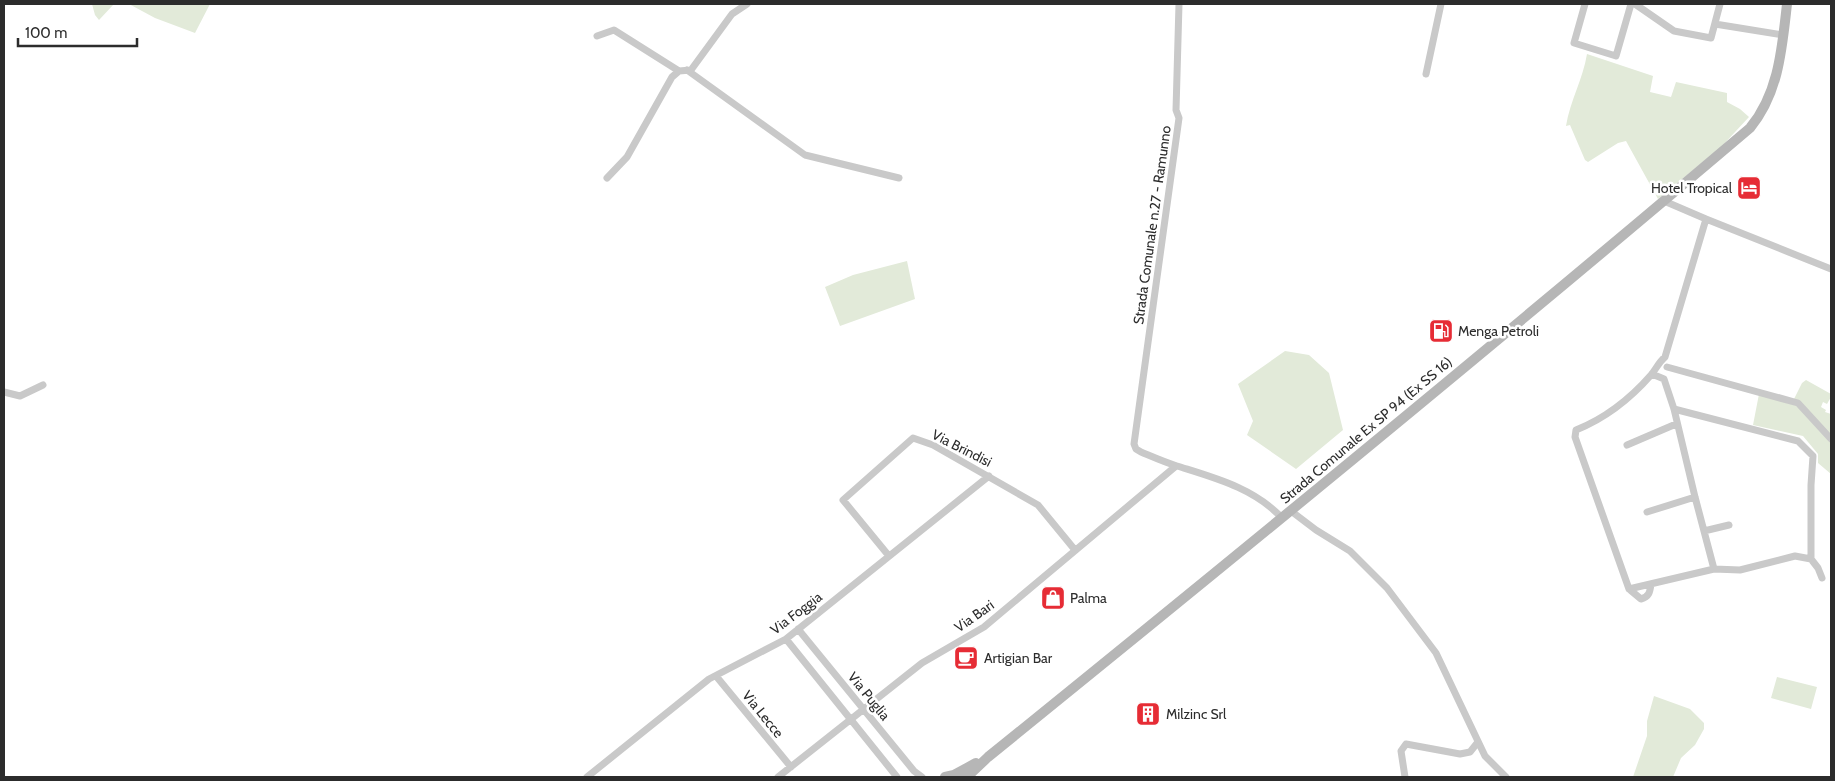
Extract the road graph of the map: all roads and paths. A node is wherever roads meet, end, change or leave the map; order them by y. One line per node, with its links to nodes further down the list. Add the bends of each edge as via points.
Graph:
1 (747, 4): 12 (street, via 732,14 691,70)
2 (1178, 4): 29 (street, Strada Comunale n.27 - Ramunno, via 1176,110 1179,118 1134,444 1141,452)
3 (1441, 4): 13 (street)
4 (1585, 4): 5 (street, via 1574,43 1616,56)
5 (1631, 4)
6 (1635, 4): 9 (street, via 1674,31 1711,38)
7 (1720, 4): 9 (street)
8 (1787, 4): 10 (main road, Strada Comunale Ex SP 94 (Ex SS 16))
9 (1715, 24): 10 (street)
10 (1783, 35): 16 (main road, Strada Comunale Ex SP 94 (Ex SS 16), via 1770,96 1761,114 1750,128)
11 (597, 36): 12 (street, via 614,30)
12 (683, 71): 14 (street, via 672,77 627,156); 15 (street, via 805,155)
13 (1426, 74)
14 (607, 178)
15 (899, 178)
16 (1664, 201): 17 (street); 32 (main road, Strada Comunale Ex SP 94 (Ex SS 16))
17 (1706, 219): 18 (street); 19 (street)
18 (1831, 269)
19 (1665, 357): 20 (street); 21 (street)
20 (1667, 367): 22 (street); 27 (street, via 1798,403)
21 (1652, 374): 22 (street); 43 (street, via 1619,406 1594,423 1576,430 1575,437)
22 (1664, 379): 25 (street)
23 (43, 385): 24 (street, via 20,396)
24 (4, 392)
25 (1674, 409): 26 (street); 39 (street, via 1798,441 1812,456)
26 (1676, 424): 28 (street); 31 (street)
27 (1831, 440)
28 (1627, 446)
29 (1176, 466): 34 (street, via 1243,489 1271,506); 37 (street, Via Bari)
30 (989, 476): 37 (street, Via Brindisi, via 1038,505); 38 (street, Via Foggia); 38 (street, Via Brindisi, via 933,444 913,438 843,500)
31 (1694, 497): 33 (street); 36 (street)
32 (1291, 511): 34 (main road, Strada Comunale Ex SP 94 (Ex SS 16)); 49 (street, via 1350,552 1388,588 1436,653)
33 (1647, 512)
34 (1282, 518): 50 (main road, Strada Comunale Ex SP 94 (Ex SS 16))
35 (1729, 525): 36 (street)
36 (1704, 531): 40 (street)
37 (1075, 550): 47 (street, Via Bari, via 984,627 922,663)
38 (889, 556): 44 (street, Via Foggia)
39 (1811, 559): 40 (street, via 1795,556 1740,570); 41 (street)
40 (1714, 569): 42 (street)
41 (1822, 578)
42 (1651, 584): 43 (street); 43 (street, via 1650,592 1641,599)
43 (1629, 589)
44 (798, 629): 45 (street, Via Foggia); 47 (street, Via Puglia)
45 (786, 639): 46 (street, Via Foggia); 48 (street, Via Puglia)
46 (716, 676): 51 (street, Via Lecce); 52 (street, Via Foggia)
47 (864, 709): 48 (street, Via Bari); 55 (street, Via Puglia)
48 (850, 719): 51 (street, Via Bari); 54 (street, Via Puglia)
49 (1478, 742): 58 (street, via 1470,752 1460,754 1406,744 1401,752); 59 (street, via 1484,756)
50 (988, 756): 56 (main road, Strada Comunale Ex SP 94 (Ex SS 16)); 57 (main road, Strada Comunale Ex SP 94 (Ex SS 16))
51 (790, 768): 53 (street, Via Bari)
52 (587, 777)
53 (778, 777)
54 (897, 777)
55 (922, 777)
56 (945, 777)
57 (967, 777)
58 (1405, 777)
59 (1506, 777)

